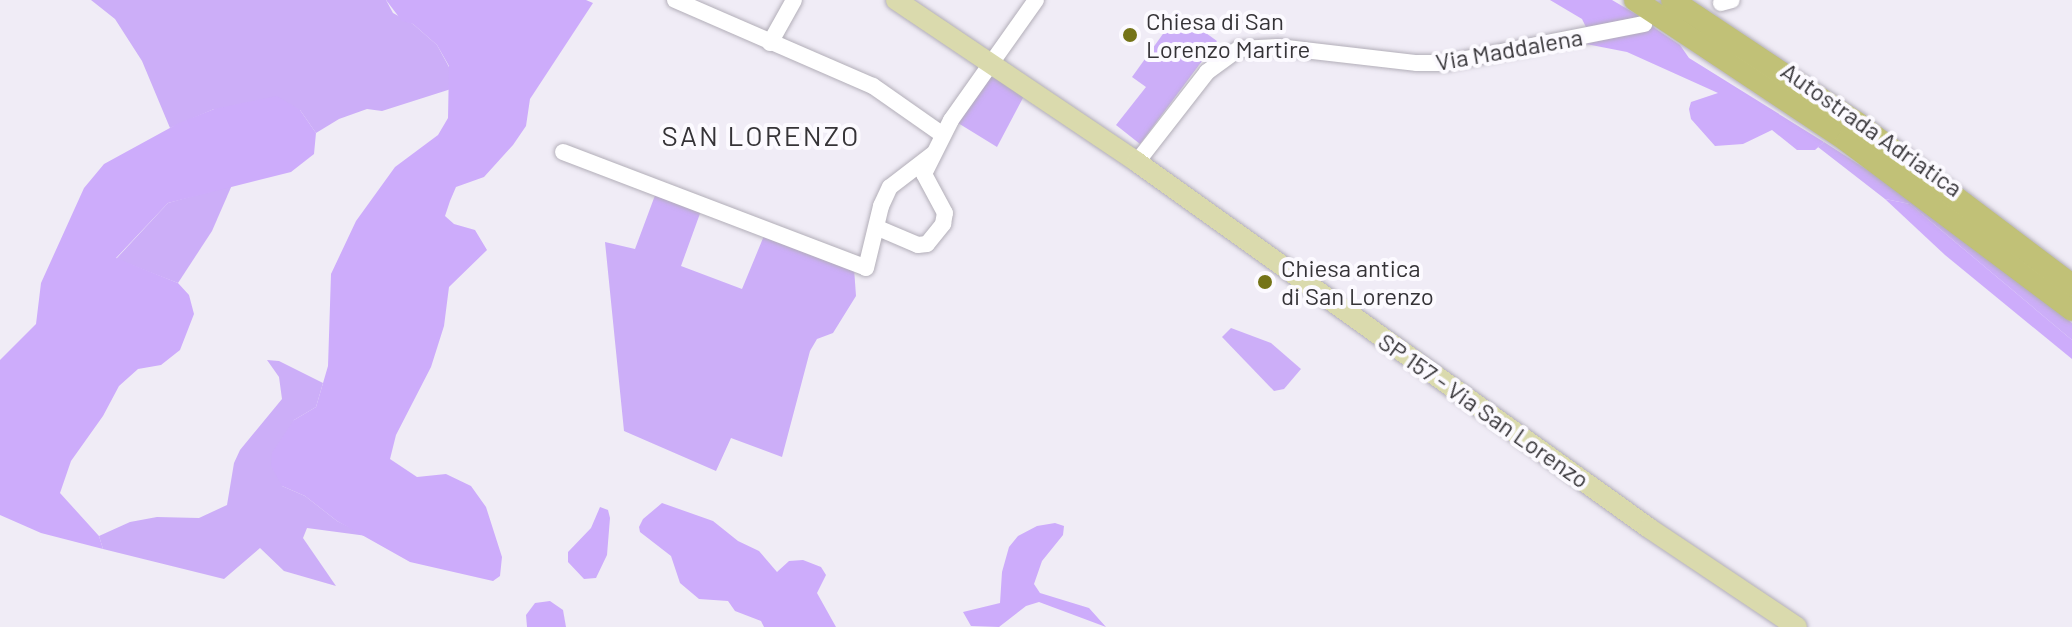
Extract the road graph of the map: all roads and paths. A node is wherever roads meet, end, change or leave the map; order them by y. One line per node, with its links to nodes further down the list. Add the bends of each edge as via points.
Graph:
1 (675, 0): 8 (street)
2 (794, 0): 8 (street)
3 (896, 0): 9 (main road, SP 157 - Via San Lorenzo)
4 (1036, 0): 9 (street)
5 (1635, 0): 16 (highway, Autostrada Adriatica, via 1847,141)
6 (1672, 0): 15 (highway, Autostrada Adriatica, via 1857,123)
7 (1644, 24): 13 (street, Via Maddalena, via 1445,63 1278,47 1239,49 1207,72)
8 (770, 43): 10 (street, via 873,86)
9 (990, 62): 10 (street); 13 (main road, SP 157 - Via San Lorenzo)
10 (943, 135): 12 (street)
11 (563, 152): 14 (street, via 866,268)
12 (933, 154): 14 (street, via 890,187); 14 (street, via 924,174 945,213 943,224 927,244 918,245)
13 (1137, 162): 17 (main road, SP 157 - Via San Lorenzo, via 1649,528)
14 (878, 228)
15 (2072, 285)
16 (2072, 310)
17 (1797, 627)

